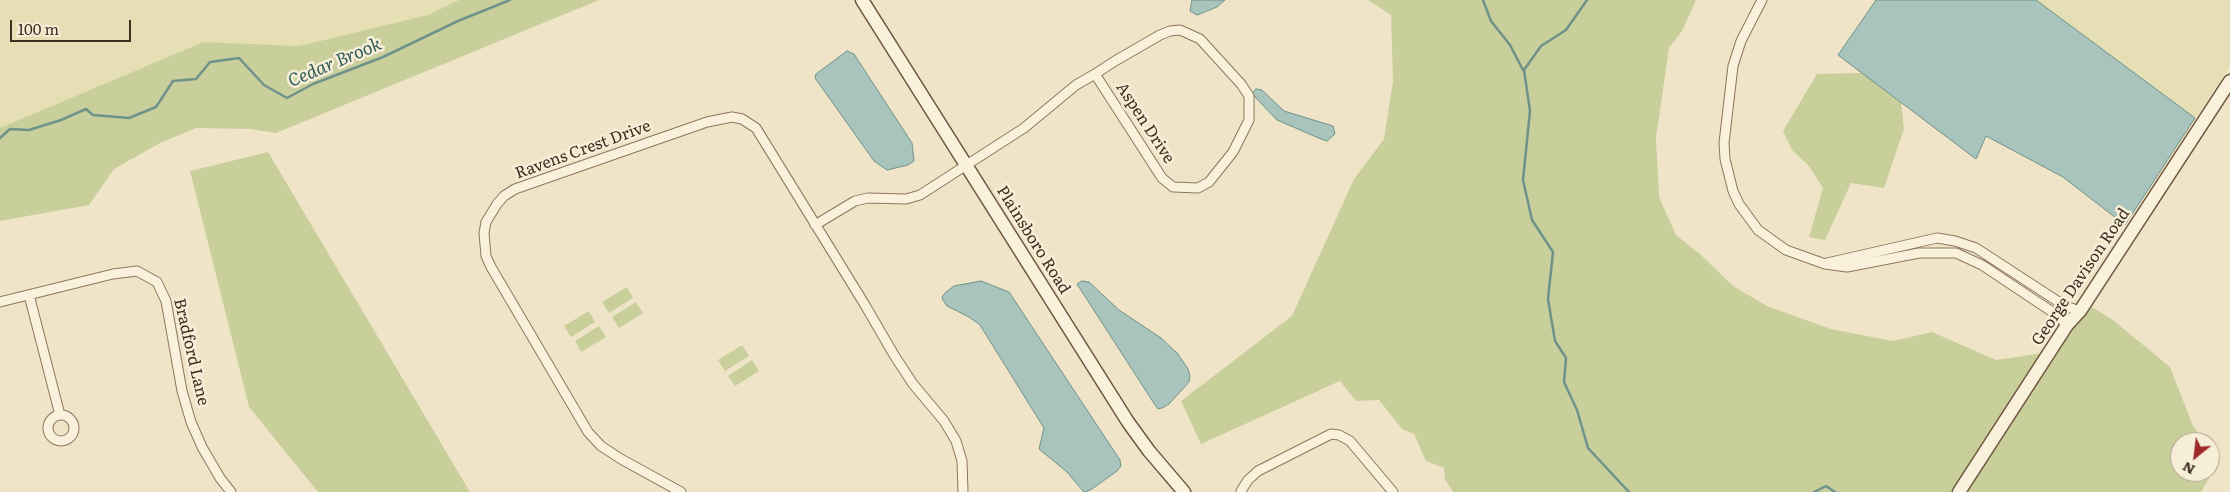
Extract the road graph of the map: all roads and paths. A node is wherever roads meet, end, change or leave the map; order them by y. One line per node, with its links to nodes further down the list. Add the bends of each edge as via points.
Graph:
1 (862, 0): 5 (street, Plainsboro Road)
2 (1762, 0): 9 (street, via 1741,40 1733,66 1725,159 1733,191 1758,230 1786,250)
3 (1095, 74): 3 (street, Aspen Drive, via 1165,33 1180,30 1200,39 1241,84 1249,96 1249,120 1233,152 1209,182 1198,188 1173,186 1162,178); 5 (street, Aspen Drive)
4 (2230, 81): 14 (street, George Davison Road)
5 (967, 166): 6 (street, via 920,195 906,199 855,201); 21 (street, Plainsboro Road, via 1128,422)
6 (816, 225): 19 (street, Ravens Crest Drive, via 756,128 732,117 707,122 529,183 504,196 490,214 484,244 491,267 588,432 615,456); 20 (street, Ravens Crest Drive, via 894,355 952,434 962,460)
7 (1904, 244): 8 (street); 9 (street); 10 (street, via 1937,238 1955,240 1976,248)
8 (1907, 255): 9 (street, via 1847,267); 11 (street, via 1956,253 1982,264)
9 (1825, 264)
10 (2003, 265): 11 (street); 14 (street, via 2065,306)
11 (1997, 275): 15 (street)
12 (30, 295): 13 (street, Bradford Lane); 16 (street); 18 (street, Bradford Lane, via 137,271 157,282 166,301 182,391 191,422 202,447)
13 (0, 302)
14 (2080, 311): 15 (street, George Davison Road)
15 (2067, 325): 23 (street, George Davison Road)
16 (60, 415)
17 (1241, 491): 22 (street, via 1258,471 1331,434 1350,441)
18 (231, 492)
19 (681, 492)
20 (964, 492)
21 (1184, 492)
22 (1393, 492)
23 (1958, 492)

